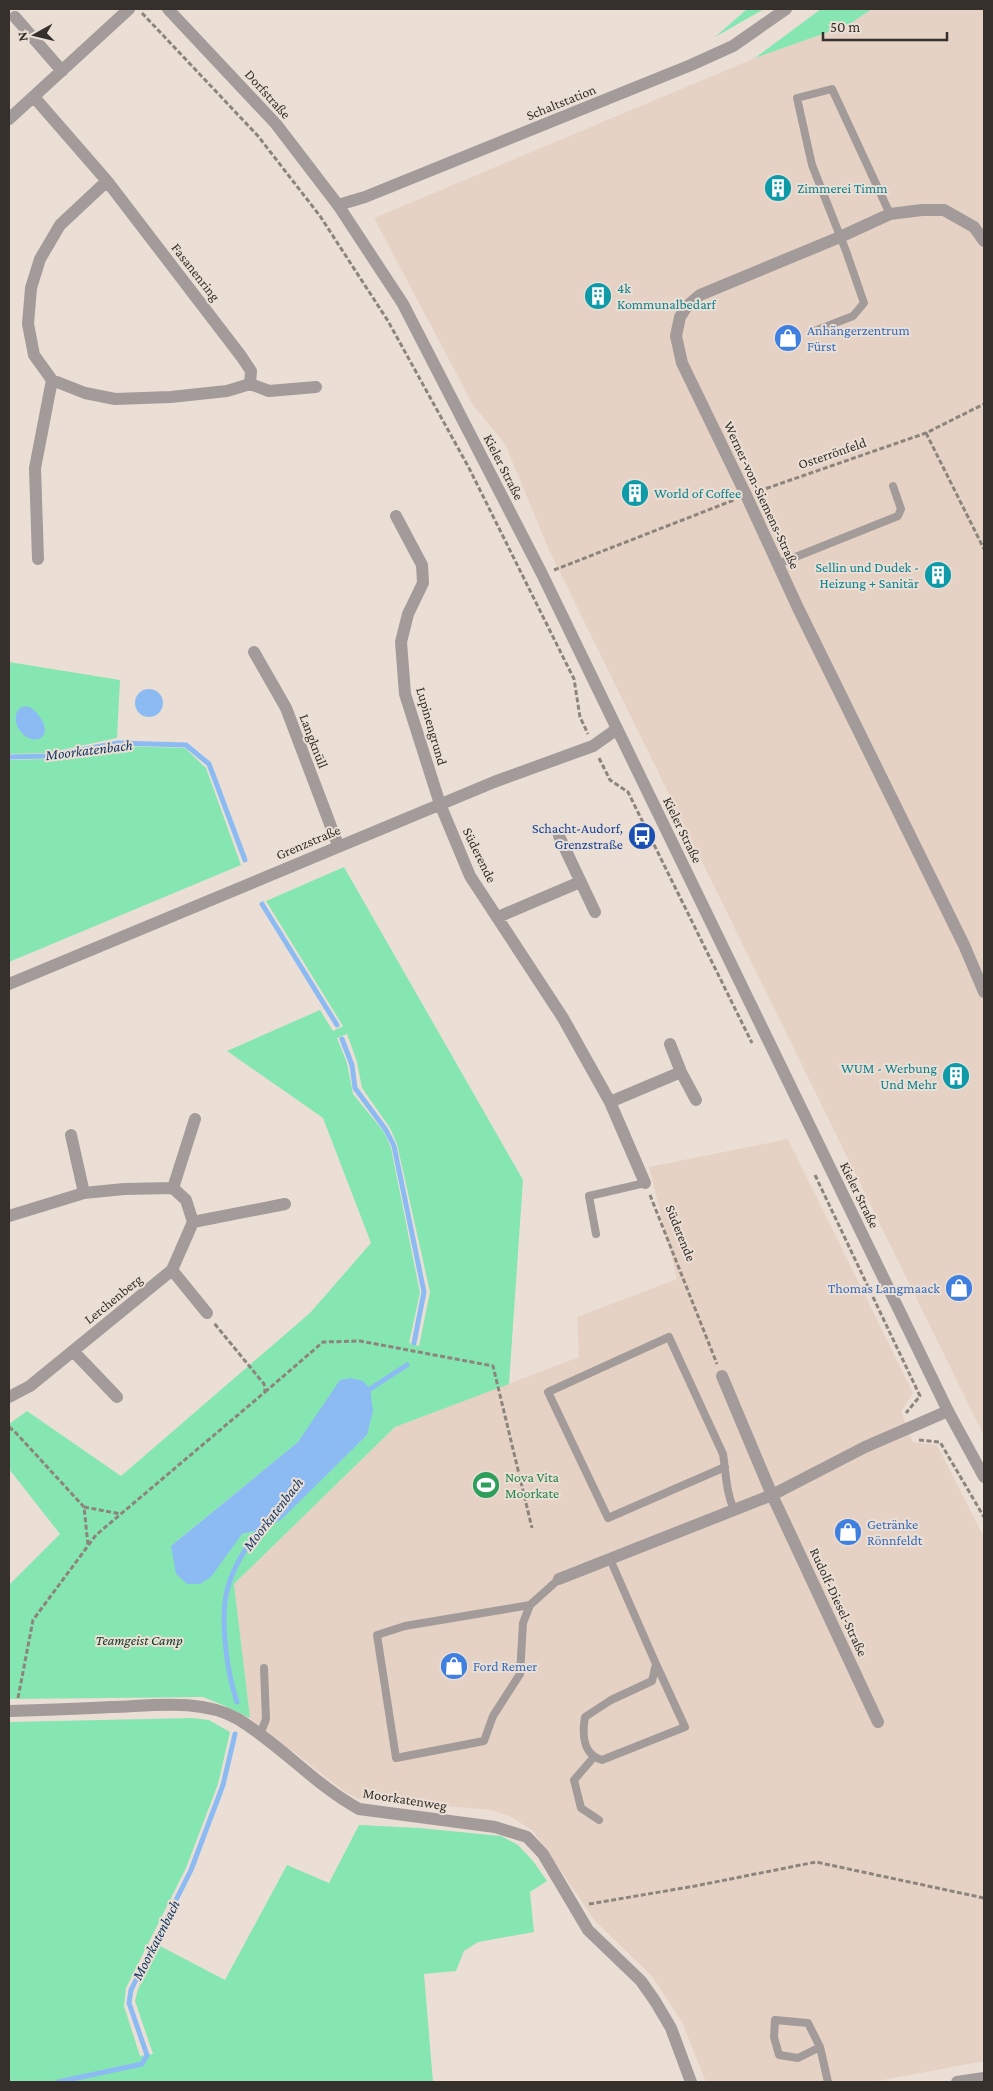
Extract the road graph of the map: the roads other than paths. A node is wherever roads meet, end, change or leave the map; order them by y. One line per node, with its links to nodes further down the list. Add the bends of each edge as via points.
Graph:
1 (129, 9): 5 (street)
2 (168, 9): 9 (street, Dorfstraße, via 276,124)
3 (786, 9): 9 (street, Schaltstation, via 733,46 691,65 365,197)
4 (15, 17): 5 (street)
5 (62, 71): 6 (street)
6 (34, 97): 7 (street); 8 (street, Fasanenring)
7 (9, 119)
8 (107, 181): 14 (street, via 60,225 40,258 30,288 28,324 34,356); 15 (street, Fasanenring, via 241,356 251,371)
9 (338, 205): 22 (street, Kieler Straße, via 403,304)
10 (890, 214): 11 (street, Werner-von-Siemens-Straße); 11 (lane, via 832,89 797,98 812,165); 12 (street, Werner-von-Siemens-Straße, via 944,210 974,227)
11 (840, 237): 13 (lane, via 864,303 852,316); 20 (street, Werner-von-Siemens-Straße, via 700,294 680,317 676,336 682,363)
12 (984, 241)
13 (812, 332)
14 (52, 380): 15 (street, via 85,394 115,399 227,391); 19 (street, via 35,468)
15 (250, 384): 16 (street, via 269,390)
16 (316, 387)
17 (892, 486): 20 (lane, via 900,509 898,516)
18 (396, 516): 23 (street, Lupinengrund, via 422,565 423,583 408,614 401,642 406,694)
19 (38, 559)
20 (778, 564): 30 (street, Werner-von-Siemens-Straße)
21 (254, 652): 25 (street, Langknüll, via 286,708)
22 (618, 728): 23 (street, Grenzstraße, via 593,746); 50 (street, Kieler Straße)
23 (440, 804): 25 (street, Grenzstraße); 28 (street, Süderende, via 470,876)
24 (558, 836): 26 (street)
25 (338, 845): 29 (street, Grenzstraße)
26 (580, 882): 27 (street); 28 (street)
27 (595, 912)
28 (498, 917): 34 (street, Süderende)
29 (9, 984)
30 (984, 992)
31 (670, 1044): 32 (street)
32 (682, 1072): 33 (street); 34 (street)
33 (696, 1100)
34 (610, 1102): 37 (street, Süderende)
35 (194, 1119): 38 (street)
36 (71, 1134): 39 (street)
37 (645, 1183): 43 (lane, via 589,1196)
38 (173, 1188): 39 (street); 42 (street, via 186,1200)
39 (84, 1193): 41 (street)
40 (285, 1204): 42 (street)
41 (9, 1216)
42 (193, 1222): 44 (street, Lerchenberg)
43 (596, 1234)
44 (172, 1270): 45 (street); 46 (street, Lerchenberg)
45 (206, 1313)
46 (73, 1351): 48 (street, Lerchenberg, via 30,1386); 49 (street)
47 (722, 1376): 53 (street, Rudolf-Diesel-Straße)
48 (9, 1397)
49 (117, 1397)
50 (948, 1411): 52 (street, Kieler Straße); 53 (street, via 865,1447)
51 (725, 1467): 51 (lane, via 723,1454 670,1337 548,1392 608,1518); 54 (lane, via 728,1497)
52 (984, 1477)
53 (772, 1494): 54 (street); 61 (street, Rudolf-Diesel-Straße)
54 (734, 1510): 55 (street)
55 (610, 1558): 56 (street); 58 (lane)
56 (559, 1579): 57 (lane)
57 (530, 1605): 57 (lane, via 523,1623 520,1674 493,1716 484,1741 396,1758 377,1635 405,1626)
58 (656, 1664): 63 (lane, via 652,1681 585,1716 586,1749); 63 (lane, via 685,1727 602,1760)
59 (264, 1668): 62 (lane, via 266,1719)
60 (12, 1711): 62 (street, Moorkatenweg, via 169,1705 194,1707 237,1719)
61 (878, 1722)
62 (260, 1735): 67 (street, Moorkatenweg, via 340,1798 359,1809 495,1826 528,1836 543,1854 588,1930 640,1980 654,2001 671,2028)
63 (593, 1758): 64 (lane, via 574,1780 581,1808)
64 (599, 1820)
65 (820, 2047): 65 (lane, via 808,2023 776,2020 774,2038 779,2055 798,2058); 68 (lane)
66 (984, 2078): 69 (street)
67 (691, 2082)
68 (828, 2082)
69 (957, 2082)

